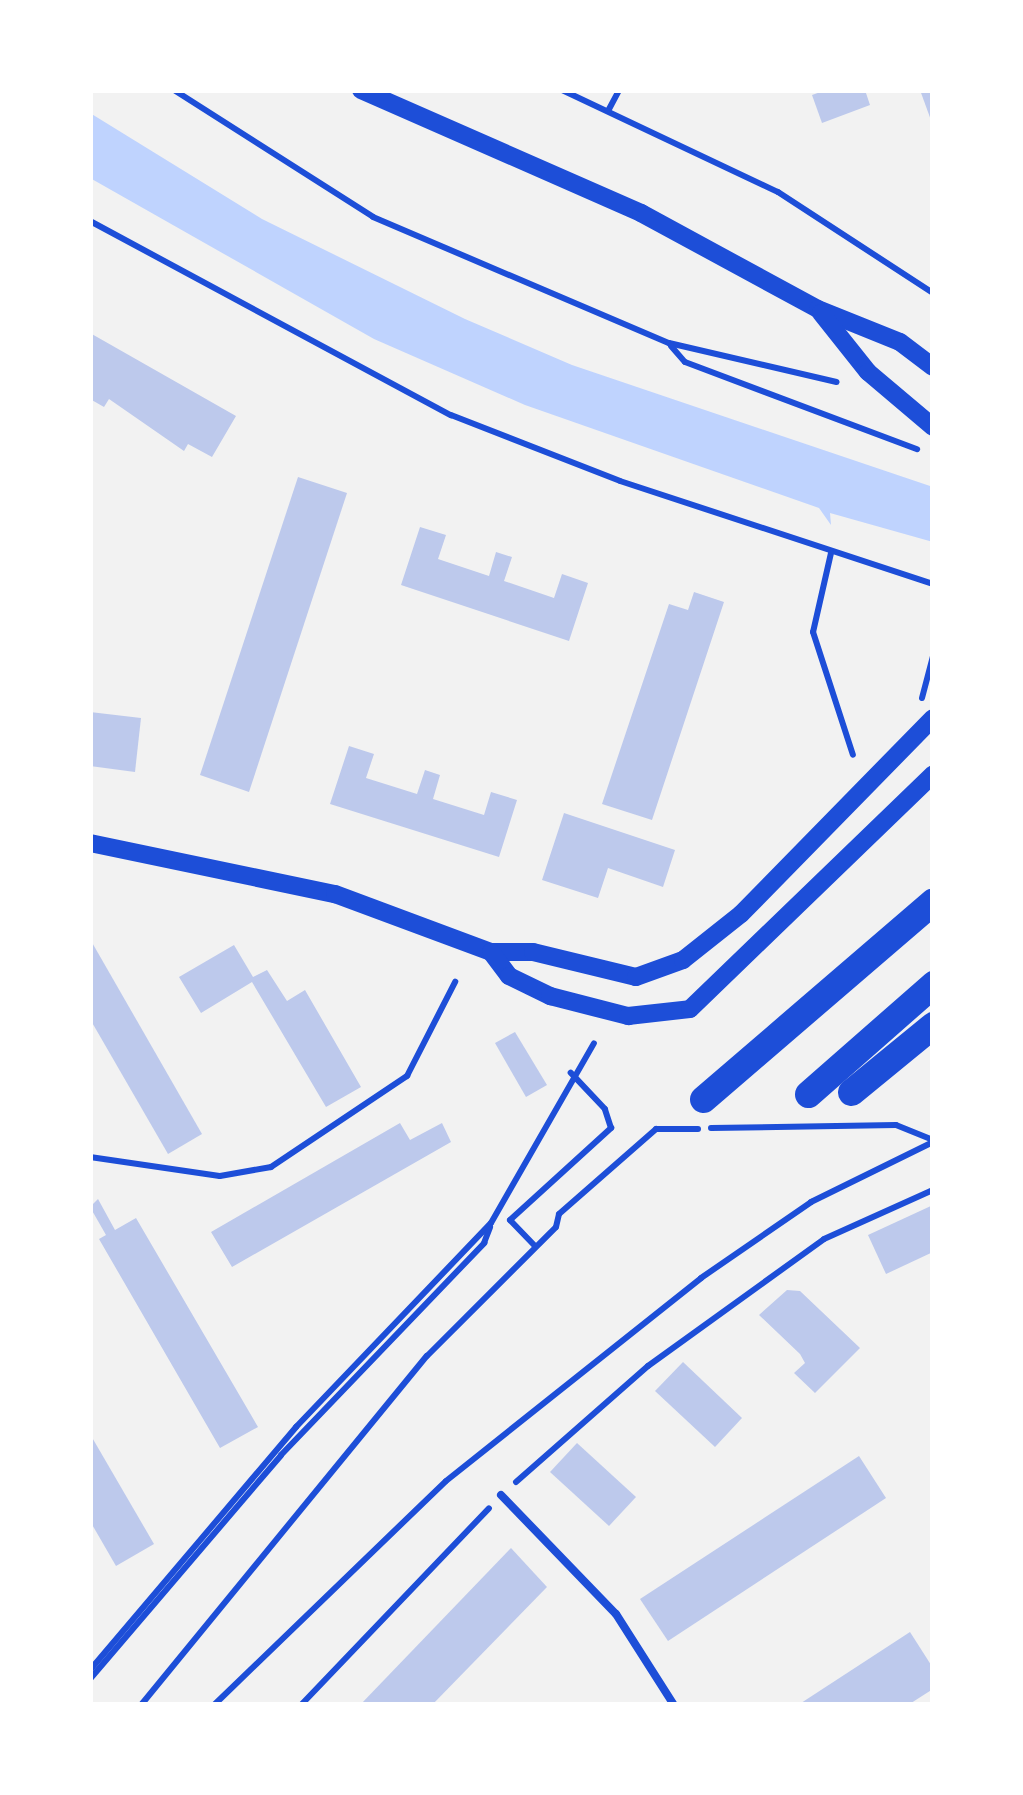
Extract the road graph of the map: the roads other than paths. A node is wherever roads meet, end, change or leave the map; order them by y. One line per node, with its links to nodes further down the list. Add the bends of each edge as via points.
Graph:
1 (361, 90): 2 (street, via 641,213)
2 (818, 309): 3 (street, via 900,342); 4 (street, via 868,372)
3 (933, 367)
4 (933, 427)
5 (928, 722): 9 (street, via 741,914 666,970 617,977 533,952)
6 (933, 774): 9 (street, via 690,1009 628,1016 550,996 509,976)
7 (90, 843): 9 (street, via 335,894)
8 (933, 902): 14 (highway)
9 (491, 952)
10 (933, 984): 13 (highway)
11 (933, 1025): 12 (highway)
12 (851, 1092)
13 (808, 1094)
14 (703, 1100)
15 (501, 1495): 16 (lane, via 616,1614)
16 (674, 1705)

